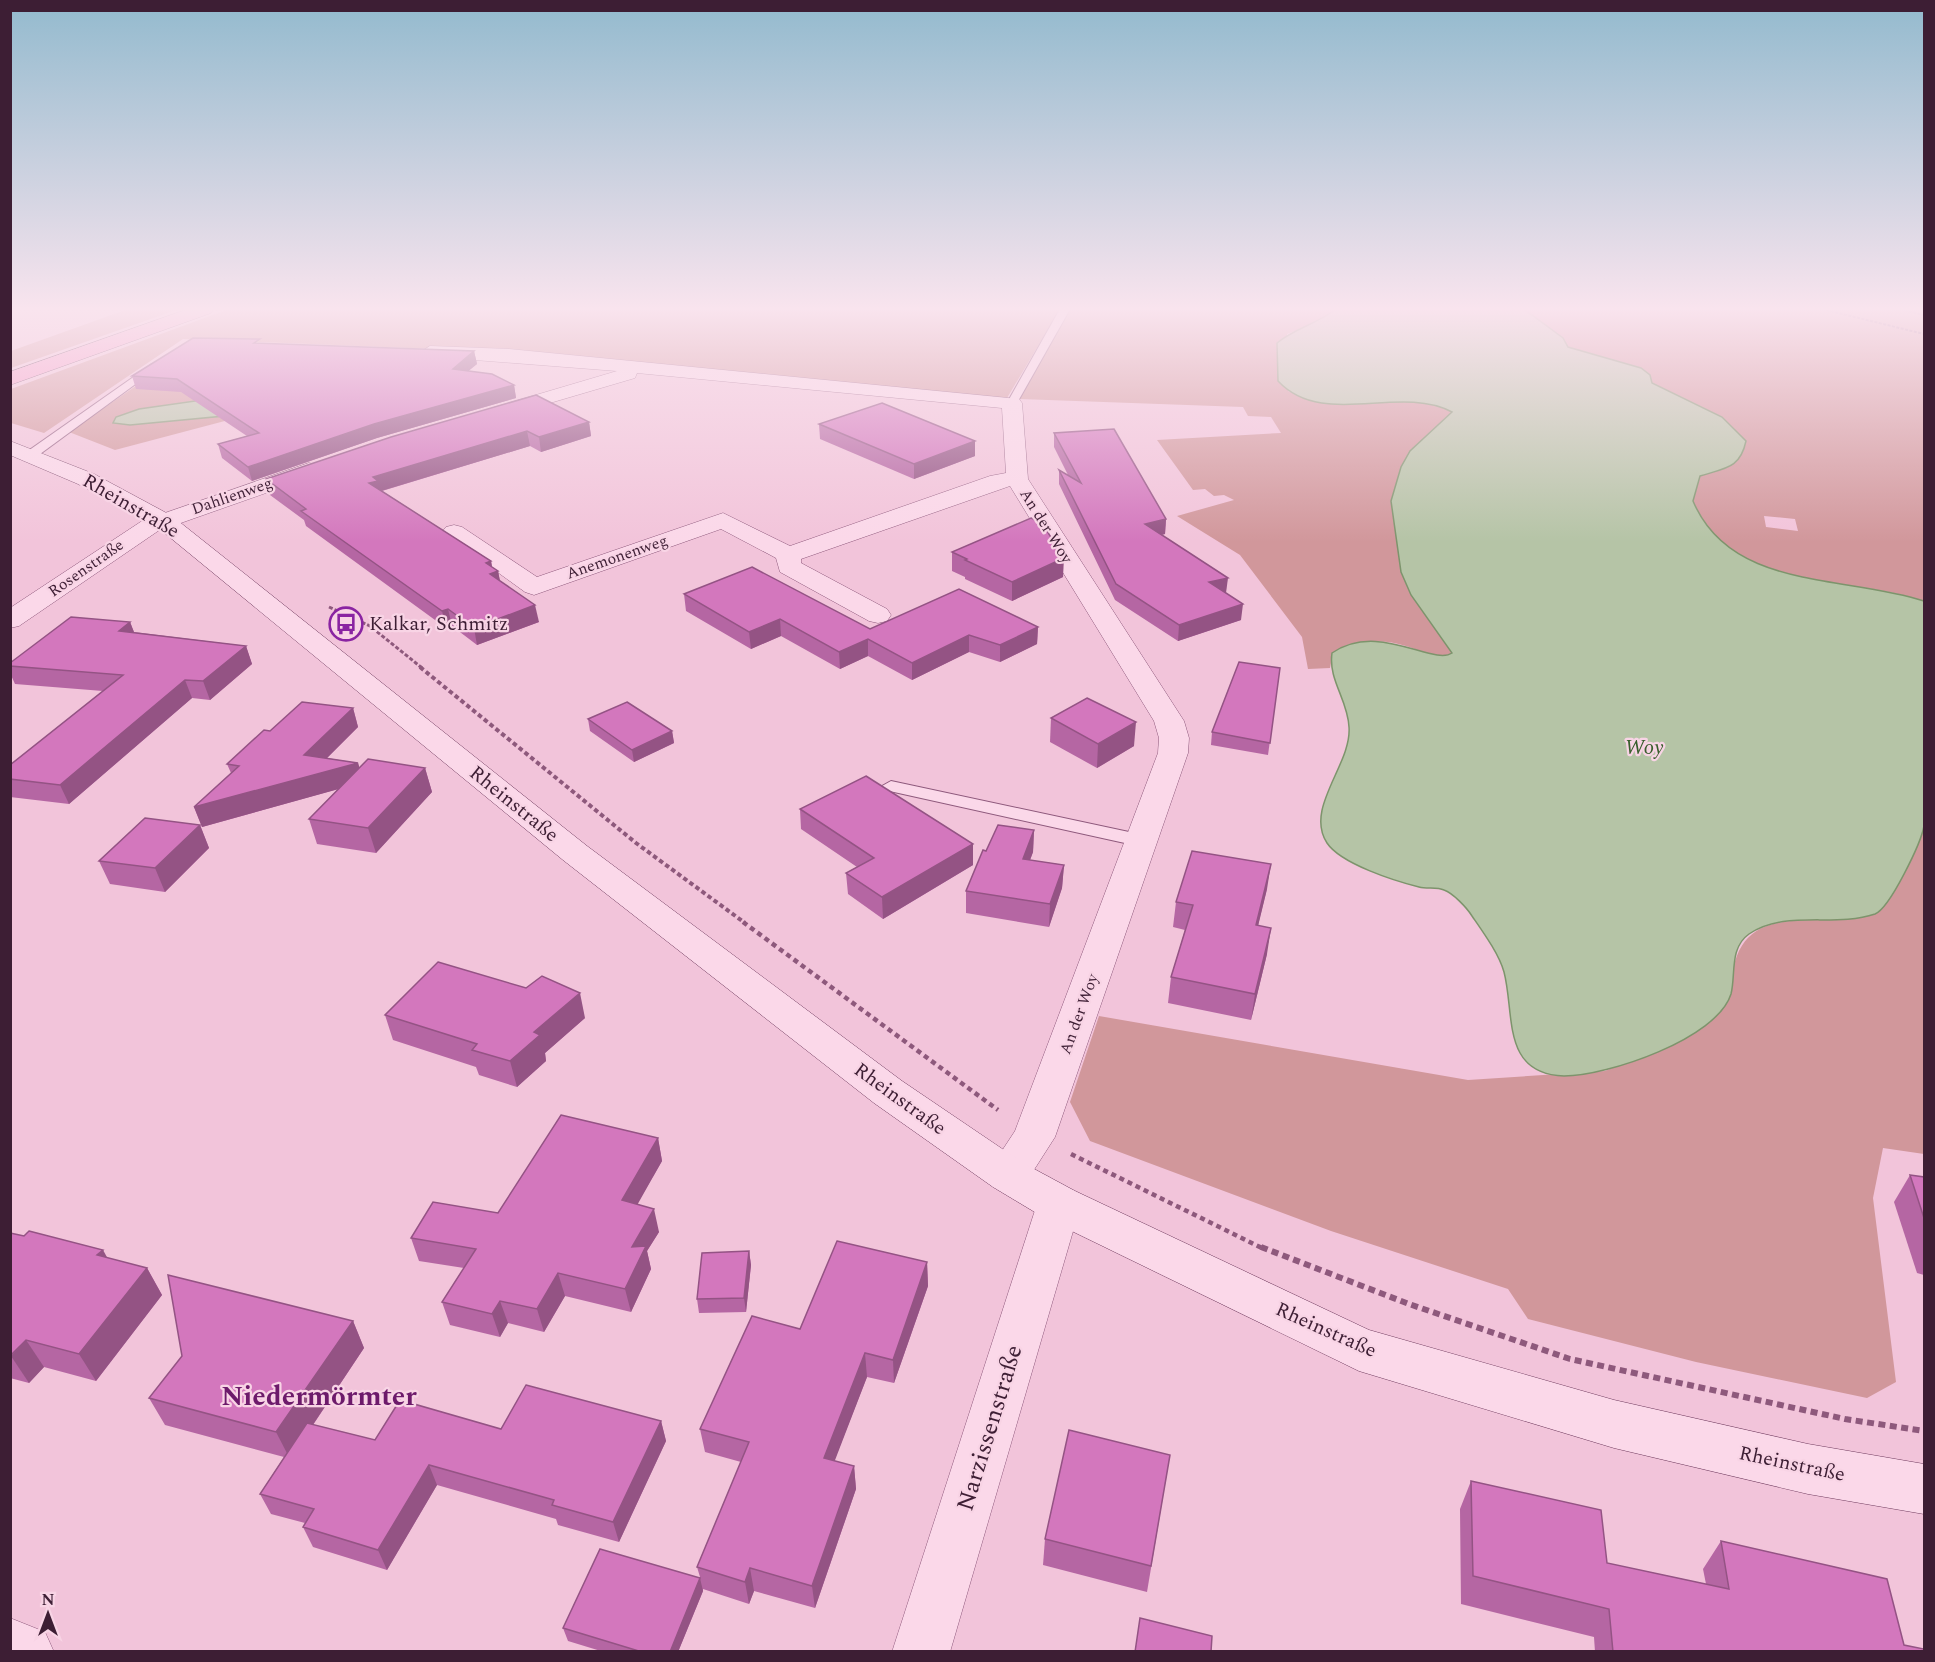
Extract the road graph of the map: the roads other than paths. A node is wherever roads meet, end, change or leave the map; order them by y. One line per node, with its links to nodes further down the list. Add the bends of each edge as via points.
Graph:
1 (120, 387): 7 (lane)
2 (584, 387): 6 (street)
3 (835, 387): 5 (street)
4 (1021, 387): 5 (lane)
5 (1012, 403): 9 (street, An der Woy)
6 (476, 418)
7 (21, 451): 10 (street, Rheinstraße, via 86,479)
8 (332, 463): 10 (street, Dahlienweg)
9 (1017, 479): 12 (street, via 998,481); 16 (street, An der Woy, via 1169,721 1173,753)
10 (164, 520): 14 (street, Rosenstraße, via 134,534); 17 (street, Rheinstraße, via 575,853 888,1092)
11 (454, 532): 12 (street, Anemonenweg, via 534,587 723,520)
12 (788, 555): 13 (street, Anemonenweg, via 789,567)
13 (878, 615)
14 (10, 620)
15 (891, 786): 16 (lane)
16 (1143, 841): 17 (street, An der Woy, via 1034,1137)
17 (1008, 1175): 18 (street, Rheinstraße)
18 (1059, 1204): 19 (street, Rheinstraße, via 1359,1349 1614,1424 1808,1469); 22 (street, Narzissenstraße)
19 (1924, 1489)
20 (10, 1647): 21 (street)
21 (25, 1652)
22 (921, 1652)

